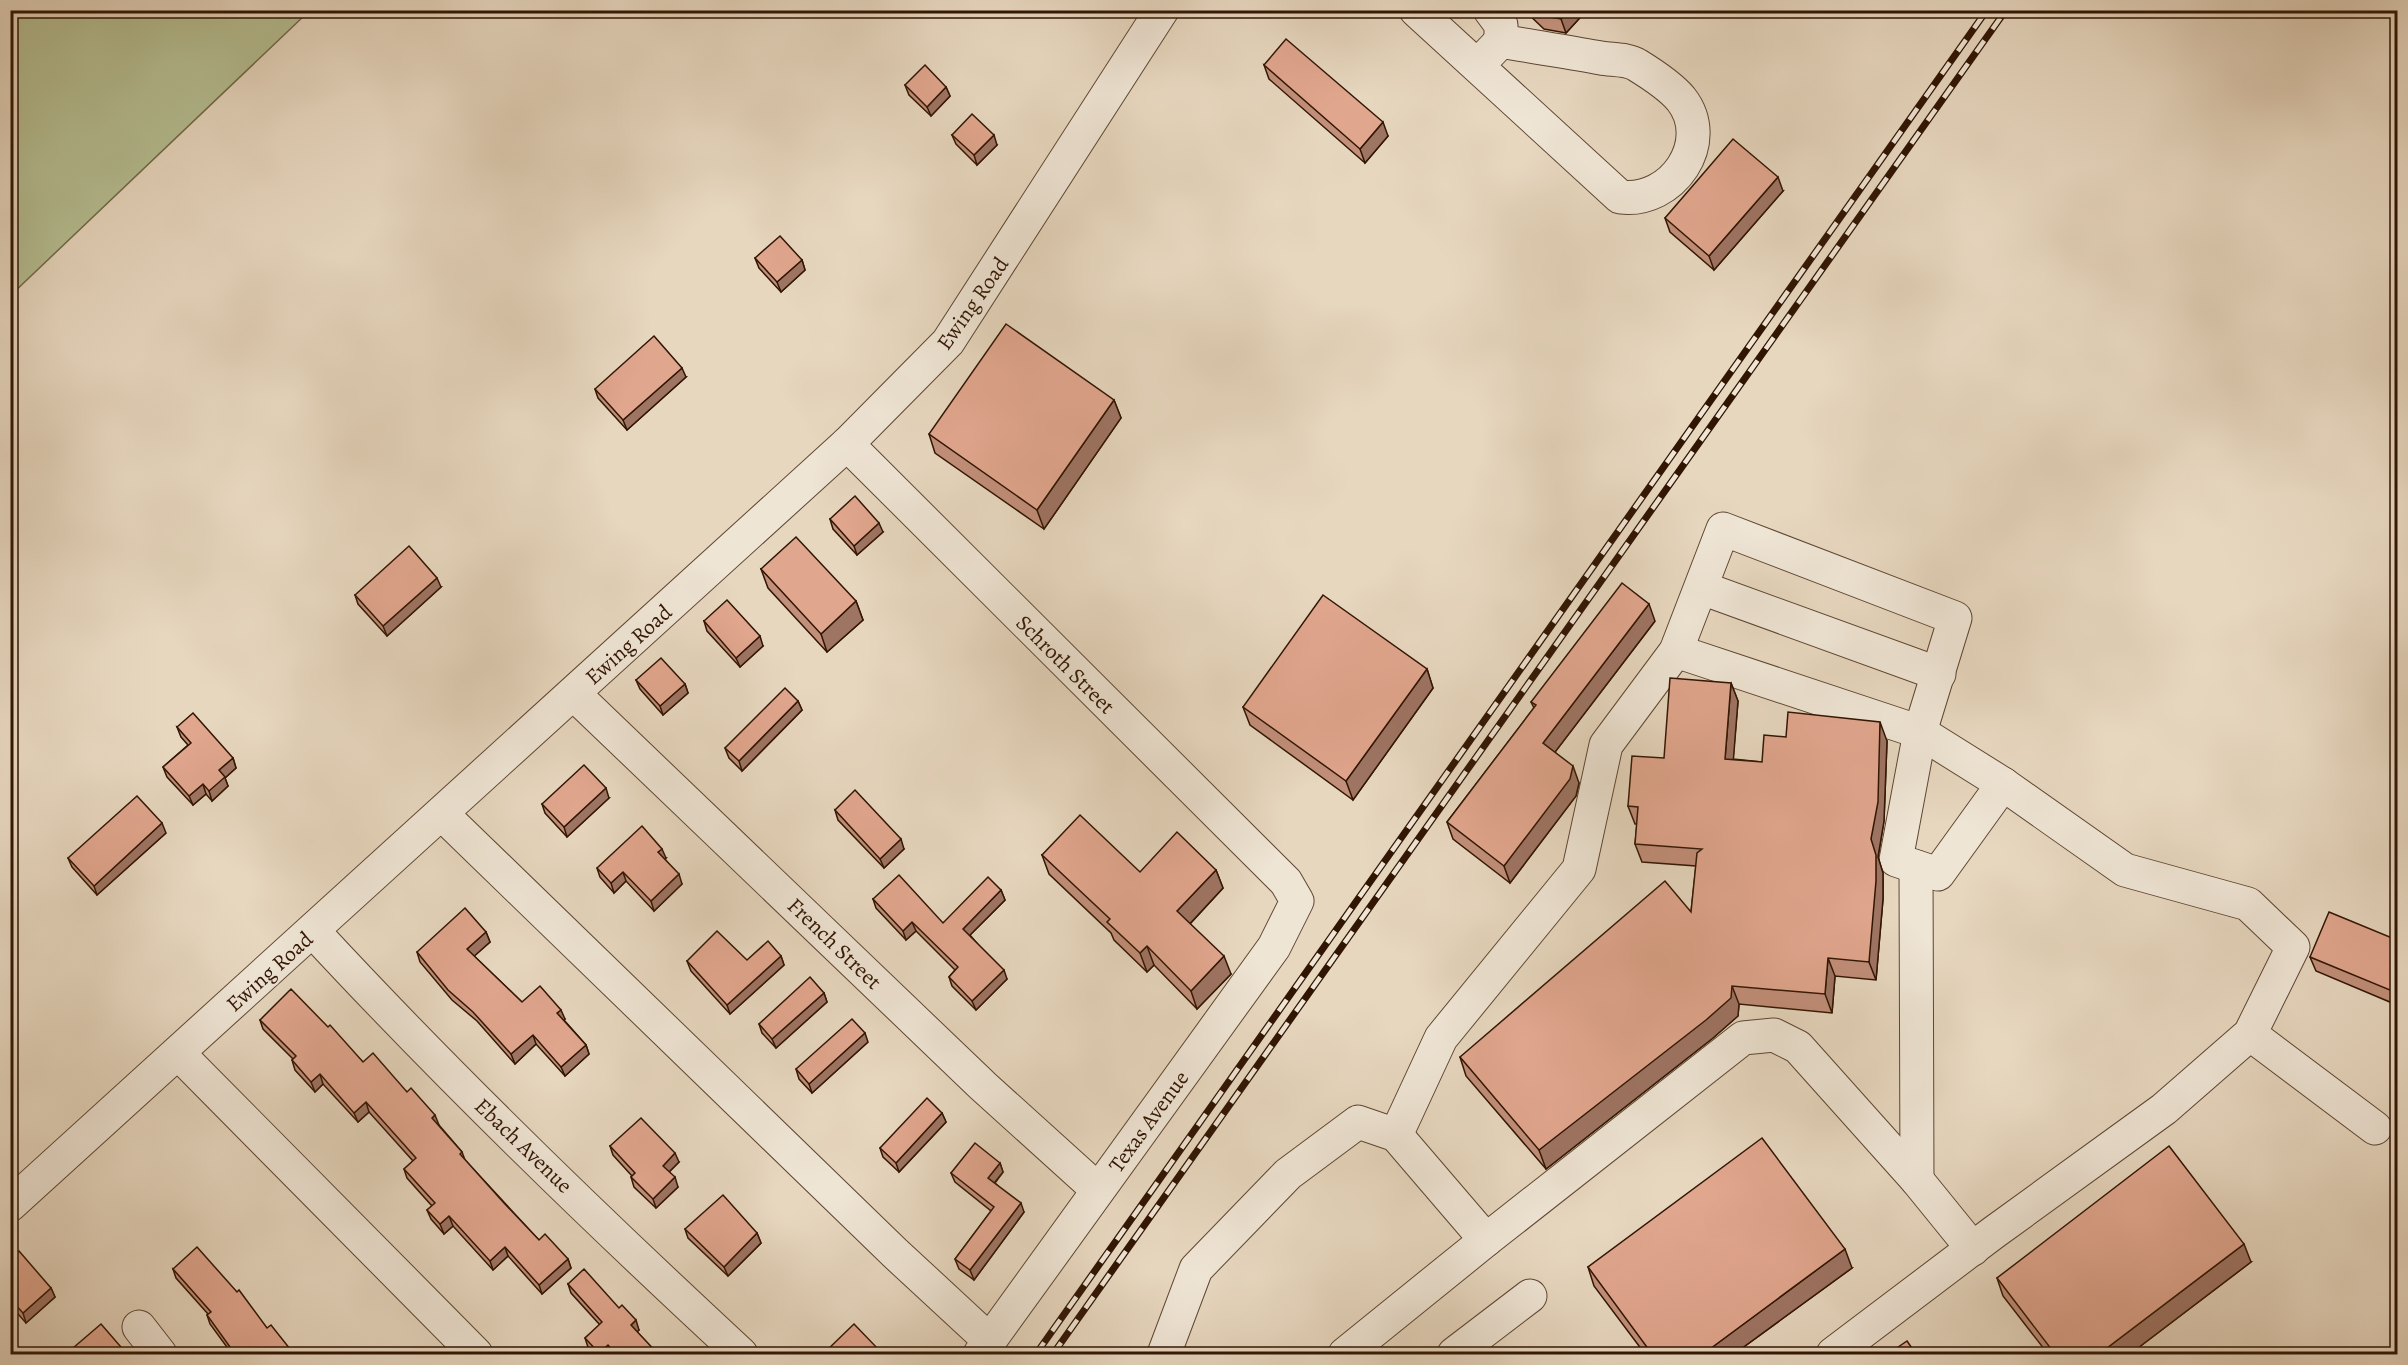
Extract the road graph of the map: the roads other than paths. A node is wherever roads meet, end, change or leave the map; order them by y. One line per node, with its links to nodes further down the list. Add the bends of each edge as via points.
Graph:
1 (1162, 10): 6 (street, Ewing Road, via 948,342)
2 (1490, 10): 4 (street, via 1501,25)
3 (1433, 16): 5 (street)
4 (1501, 41): 5 (street); 5 (street, via 1635,63 1680,98 1689,114 1693,141 1686,164 1661,191 1637,199 1620,197)
5 (1477, 66)
6 (847, 444): 10 (street, Ewing Road); 15 (street, Schroth Street)
7 (1702, 588): 8 (street); 9 (street); 9 (street, via 1723,529 1955,618)
8 (1676, 651): 11 (street); 20 (street, via 1606,745 1578,869 1441,1038)
9 (1940, 674): 11 (street)
10 (574, 694): 13 (street, Ewing Road); 22 (street, French Street, via 983,1086)
11 (1920, 732): 12 (street); 14 (street, via 1896,860)
12 (2003, 784): 14 (street, via 1938,874); 17 (street, via 2125,870 2247,904 2293,947)
13 (442, 814): 16 (street, Ewing Road); 28 (street, via 895,1254)
14 (1916, 867): 21 (street)
15 (1286, 882): 22 (street, Texas Avenue, via 1297,901 1274,947)
16 (313, 931): 18 (street, Ewing Road); 31 (street, Ebach Avenue, via 383,1006)
17 (2250, 1034): 19 (street); 25 (street, via 2164,1109)
18 (178, 1053): 23 (street, Ewing Road); 30 (street)
19 (2375, 1128)
20 (1396, 1135): 24 (street); 32 (street, via 1358,1122 1288,1174 1196,1269)
21 (1917, 1180): 24 (street, via 1798,1047 1773,1035 1743,1038); 25 (street)
22 (1098, 1190): 28 (street, Texas Avenue)
23 (10, 1205)
24 (1486, 1240): 33 (street)
25 (1973, 1249): 35 (street)
26 (1530, 1296): 34 (street)
27 (139, 1327): 29 (street)
28 (985, 1348)
29 (160, 1354)
30 (476, 1354)
31 (741, 1354)
32 (1164, 1354)
33 (1345, 1354)
34 (1454, 1354)
35 (1833, 1354)

